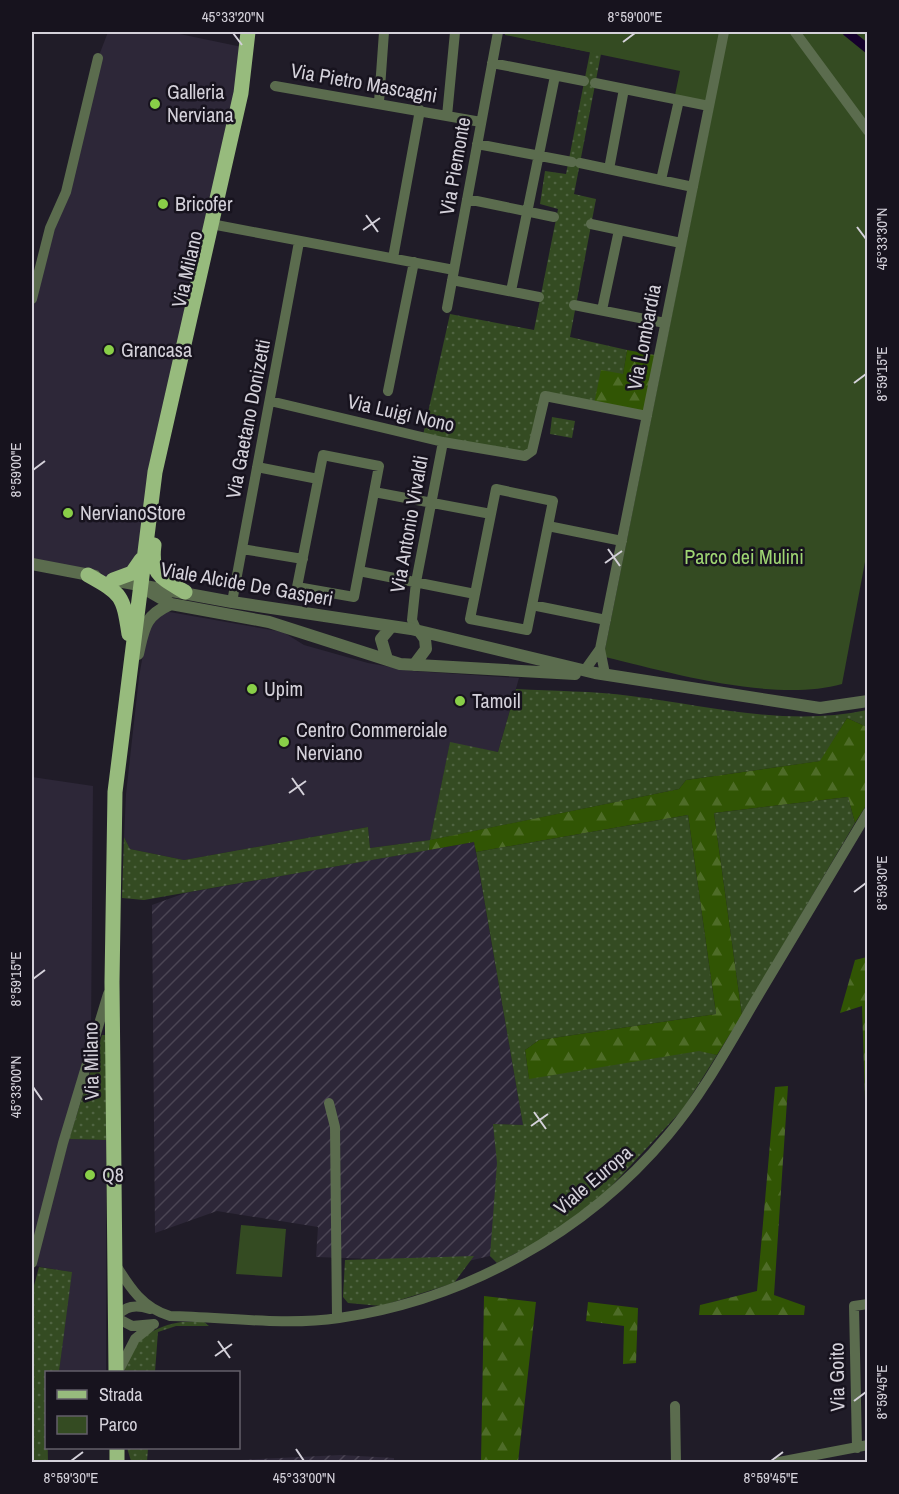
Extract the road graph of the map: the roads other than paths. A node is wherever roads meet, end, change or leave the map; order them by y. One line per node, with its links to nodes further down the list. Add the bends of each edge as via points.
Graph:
1 (248, 32): 28 (main road, Via Milano, via 243,83)
2 (254, 32): 28 (main road, Via Milano, via 250,84)
3 (384, 32): 14 (street)
4 (455, 32): 17 (street)
5 (498, 32): 9 (street, Via Piemonte)
6 (724, 32): 15 (street, Via Lombardia)
7 (795, 32): 19 (street)
8 (98, 58): 38 (street, via 66,192 50,228)
9 (492, 63): 10 (street); 18 (street, Via Piemonte)
10 (555, 75): 12 (street); 21 (street)
11 (275, 86): 14 (street, Via Pietro Mascagni)
12 (624, 89): 13 (street); 22 (street)
13 (679, 100): 15 (street); 23 (street)
14 (379, 102): 16 (street, Via Pietro Mascagni)
15 (709, 106): 24 (street, Via Lombardia)
16 (420, 110): 17 (street, Via Pietro Mascagni); 33 (street)
17 (447, 116): 18 (street, Via Pietro Mascagni)
18 (481, 122): 20 (street, Via Piemonte)
19 (867, 131)
20 (477, 144): 21 (street); 25 (street, Via Piemonte)
21 (539, 155): 22 (street); 26 (street)
22 (609, 169): 23 (street)
23 (661, 180): 24 (street)
24 (693, 187): 32 (street, Via Lombardia)
25 (467, 199): 26 (street); 35 (street, Via Piemonte)
26 (528, 212): 27 (street); 36 (street)
27 (554, 217)
28 (215, 224): 31 (street); 48 (main road, Via Milano); 52 (main road, Via Milano, via 154,472)
29 (591, 224): 30 (street)
30 (619, 230): 32 (street); 41 (street)
31 (299, 242): 33 (street); 44 (street, Via Gaetano Donizetti)
32 (681, 243): 42 (street, Via Lombardia)
33 (393, 258): 34 (street)
34 (414, 262): 35 (street); 43 (street)
35 (453, 275): 36 (street); 40 (street, Via Piemonte)
36 (511, 291): 37 (street)
37 (539, 297)
38 (32, 299)
39 (574, 305): 41 (street)
40 (447, 308)
41 (602, 310): 42 (street)
42 (665, 323): 45 (street, Via Lombardia)
43 (388, 391)
44 (270, 401): 46 (street, Via Luigi Nono); 47 (street, Via Gaetano Donizetti)
45 (647, 416): 46 (street, Via Luigi Nono, via 545,396 532,451 525,456); 55 (street, Via Lombardia)
46 (443, 442): 51 (street, Via Antonio Vivaldi)
47 (257, 467): 49 (street); 56 (street, Via Gaetano Donizetti)
48 (162, 474): 52 (main road, Via Milano); 65 (main road, via 152,562 158,574)
49 (318, 479): 50 (street, via 323,455 379,466); 58 (street)
50 (374, 492): 51 (street); 60 (street)
51 (431, 502): 53 (street); 63 (street, Via Antonio Vivaldi)
52 (150, 514): 57 (main road, Via Milano)
53 (492, 514): 54 (street, via 496,489 553,501); 66 (street)
54 (548, 526): 55 (street); 69 (street)
55 (622, 541): 71 (street, Via Lombardia)
56 (242, 549): 58 (street); 67 (street, Via Gaetano Donizetti)
57 (144, 551): 62 (main road, via 132,573); 64 (main road, Via Milano)
58 (303, 560): 60 (street, via 297,587 354,597)
59 (32, 564): 61 (street)
60 (359, 571): 63 (street)
61 (88, 575): 62 (street); 75 (main road, via 116,592 123,604)
62 (113, 580): 64 (street)
63 (416, 582): 66 (street); 70 (street, Via Antonio Vivaldi)
64 (139, 586): 65 (street, Viale Alcide De Gasperi); 68 (street, Viale Alcide De Gasperi); 75 (main road, Via Milano)
65 (185, 592): 67 (street, Viale Alcide De Gasperi)
66 (475, 594): 69 (street, via 470,619 527,630)
67 (232, 602): 72 (street, Viale Alcide De Gasperi)
68 (171, 604): 76 (street, Viale Alcide De Gasperi, via 269,622); 82 (street, Via Milano, via 157,610 145,627)
69 (532, 606): 71 (street)
70 (412, 612): 72 (street, Via Antonio Vivaldi); 73 (street, Via Antonio Vivaldi)
71 (606, 620): 74 (street, Via Lombardia)
72 (394, 628): 73 (street, Viale Alcide De Gasperi); 76 (street, via 381,639)
73 (418, 631): 77 (street, via 425,639 426,649); 78 (street, Viale Alcide De Gasperi)
74 (600, 649): 78 (street, Via Lombardia); 78 (street, Via Lombardia, via 603,659)
75 (131, 652): 82 (main road, Via Milano)
76 (387, 659): 77 (street, Viale Alcide De Gasperi)
77 (414, 665): 78 (street, Viale Alcide De Gasperi)
78 (599, 672): 81 (street, Viale Alcide De Gasperi)
79 (867, 695): 81 (street, Viale Alcide De Gasperi)
80 (867, 703): 81 (street, Viale Alcide De Gasperi, via 820,708)
81 (792, 704)
82 (120, 749): 84 (main road, Via Milano, via 112,884)
83 (867, 812): 92 (street, Viale Europa, via 696,1097 668,1136 635,1171 556,1235 498,1268 421,1298)
84 (112, 982): 86 (street); 87 (main road, Via Milano)
85 (329, 1103): 92 (street, via 335,1127)
86 (32, 1263)
87 (115, 1263): 89 (street, Viale Europa, via 134,1293); 91 (main road, Via Milano)
88 (867, 1304): 97 (street, Via Goito, via 854,1306)
89 (154, 1311): 90 (street, Viale Europa); 91 (street, via 133,1306)
90 (170, 1316): 92 (street, Viale Europa); 93 (street, Viale Europa)
91 (115, 1317): 93 (street, via 132,1326); 94 (main road, Via Milano)
92 (337, 1318)
93 (154, 1323): 95 (street, Viale Europa, via 135,1339)
94 (117, 1371)
95 (118, 1371)
96 (675, 1406): 99 (street)
97 (862, 1446): 98 (street)
98 (828, 1458): 100 (street)
99 (676, 1462)
100 (779, 1462)

